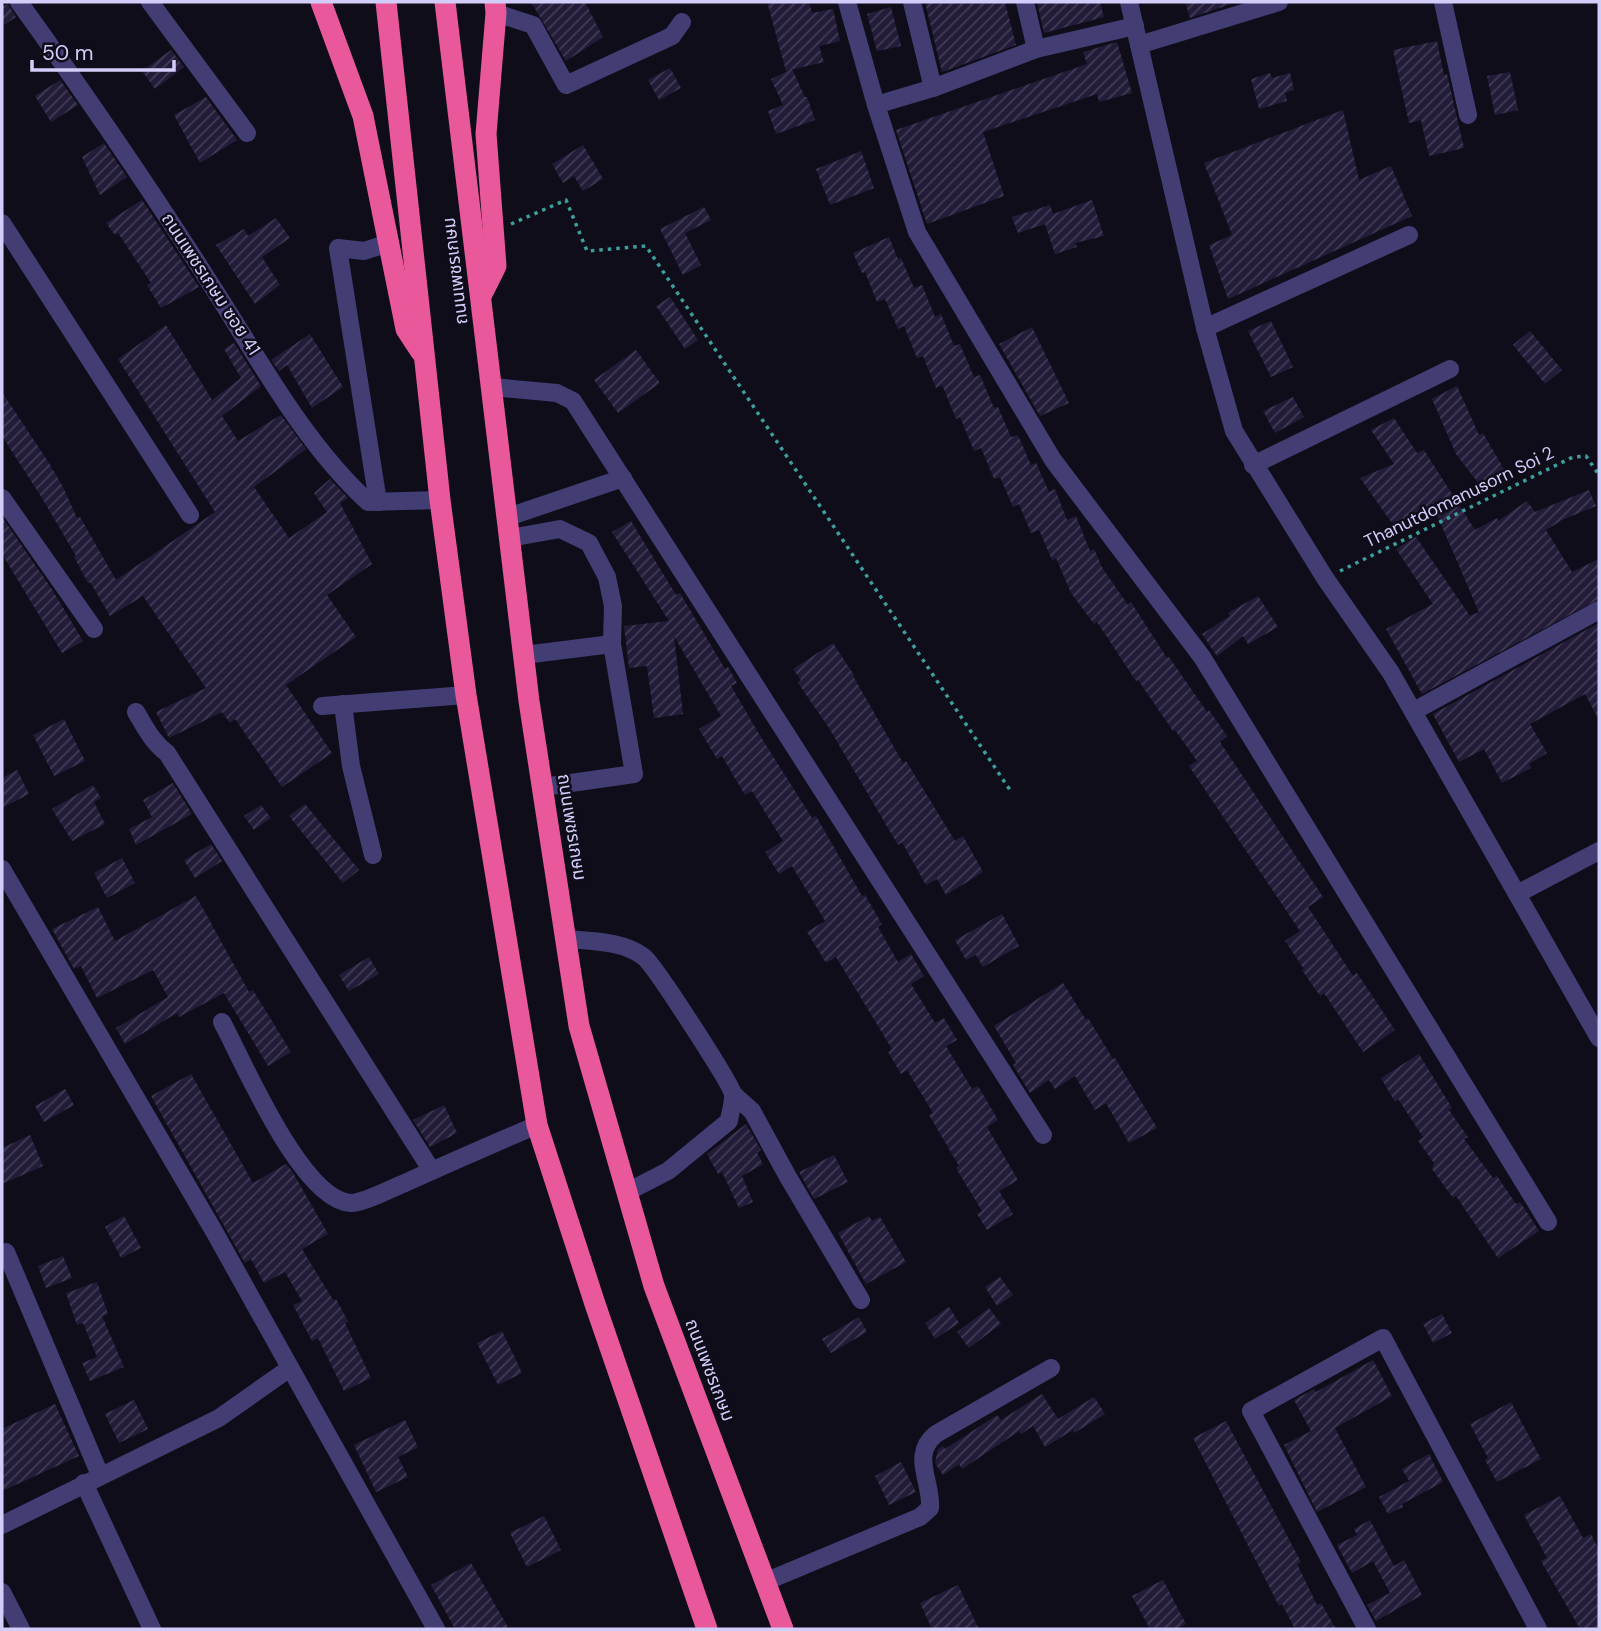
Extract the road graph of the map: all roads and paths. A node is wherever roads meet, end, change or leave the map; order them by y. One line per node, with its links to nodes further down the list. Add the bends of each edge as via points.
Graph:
1 (19, 2): 35 (street, ถนนเพชรเกษม ซอย 41, via 180,235 300,422 343,478 368,502)
2 (150, 2): 20 (street)
3 (321, 2): 24 (highway, via 363,116)
4 (847, 2): 18 (street)
5 (912, 2): 17 (street)
6 (1025, 2): 16 (street)
7 (1129, 2): 14 (street)
8 (1279, 2): 15 (street)
9 (1443, 2): 19 (street)
10 (496, 7): 13 (street, via 533,25 566,85 672,36); 22 (highway, via 486,134)
11 (387, 10): 27 (highway)
12 (447, 10): 25 (highway, ถนนเพชรเกษม)
13 (682, 22)
14 (1135, 26): 15 (street); 16 (street)
15 (1139, 45): 26 (street)
16 (1036, 49): 17 (street)
17 (933, 88): 18 (street)
18 (876, 105): 62 (street, via 917,232 1053,460 1202,657)
19 (1468, 115)
20 (247, 133)
21 (2, 223): 36 (street)
22 (493, 232): 25 (highway, via 496,266); 49 (path, via 566,200 587,251 646,246)
23 (1409, 235): 26 (street)
24 (389, 243): 27 (highway, via 406,329); 35 (street, via 365,251 338,248)
25 (481, 296): 29 (highway, ถนนเพชรเกษม)
26 (1205, 328): 30 (street, via 1234,431)
27 (424, 357): 34 (highway)
28 (1450, 369): 30 (street)
29 (492, 387): 32 (street, via 557,393 573,401); 37 (highway, ถนนเพชรเกษม)
30 (1253, 466): 38 (street)
31 (1599, 475): 38 (path, Thanutdomanusorn Soi 2, via 1586,456 1573,457)
32 (623, 478): 37 (street); 59 (street)
33 (2, 498): 40 (street)
34 (440, 500): 35 (street); 43 (highway)
35 (378, 502)
36 (190, 515)
37 (509, 527): 41 (street, via 560,529 589,543 607,577 613,606); 42 (highway, ถนนเพชรเกษม)
38 (1325, 578): 46 (street)
39 (1599, 610): 46 (street)
40 (94, 629)
41 (612, 644): 42 (street); 48 (street, via 635,774)
42 (524, 655): 48 (highway, ถนนเพชรเกษม)
43 (466, 695): 44 (street); 58 (highway)
44 (342, 704): 45 (street); 51 (street, via 351,766)
45 (322, 706)
46 (1414, 711): 53 (street)
47 (136, 712): 60 (street, via 148,734 167,753)
48 (543, 787): 54 (highway, ถนนเพชรเกษม)
49 (1010, 790)
50 (1599, 851): 53 (street)
51 (373, 855)
52 (2, 869): 65 (street)
53 (1517, 894): 56 (street)
54 (566, 939): 57 (street, via 629,948 646,958); 61 (highway, ถนนเพชรเกษม, via 579,1026)
55 (222, 1022): 60 (street, via 291,1154 331,1197 352,1203)
56 (1599, 1038)
57 (733, 1094): 61 (street, via 729,1121 668,1171); 64 (street, via 752,1111)
58 (537, 1125): 60 (street); 74 (highway)
59 (1043, 1135)
60 (432, 1171)
61 (627, 1192): 69 (highway, ถนนเพชรเกษม, via 654,1286)
62 (1548, 1222)
63 (6, 1252): 67 (street)
64 (862, 1300)
65 (290, 1367): 67 (street, via 219,1418); 73 (street)
66 (1051, 1368): 69 (street, via 925,1443 930,1508 920,1517)
67 (92, 1479): 68 (street); 72 (street)
68 (2, 1525)
69 (767, 1581): 75 (highway, ถนนเพชรเกษม)
70 (2, 1592): 71 (street)
71 (21, 1629)
72 (152, 1629)
73 (436, 1629)
74 (707, 1629)
75 (783, 1629)
76 (1367, 1629): 77 (street, via 1251,1410 1383,1338)
77 (1538, 1629)

